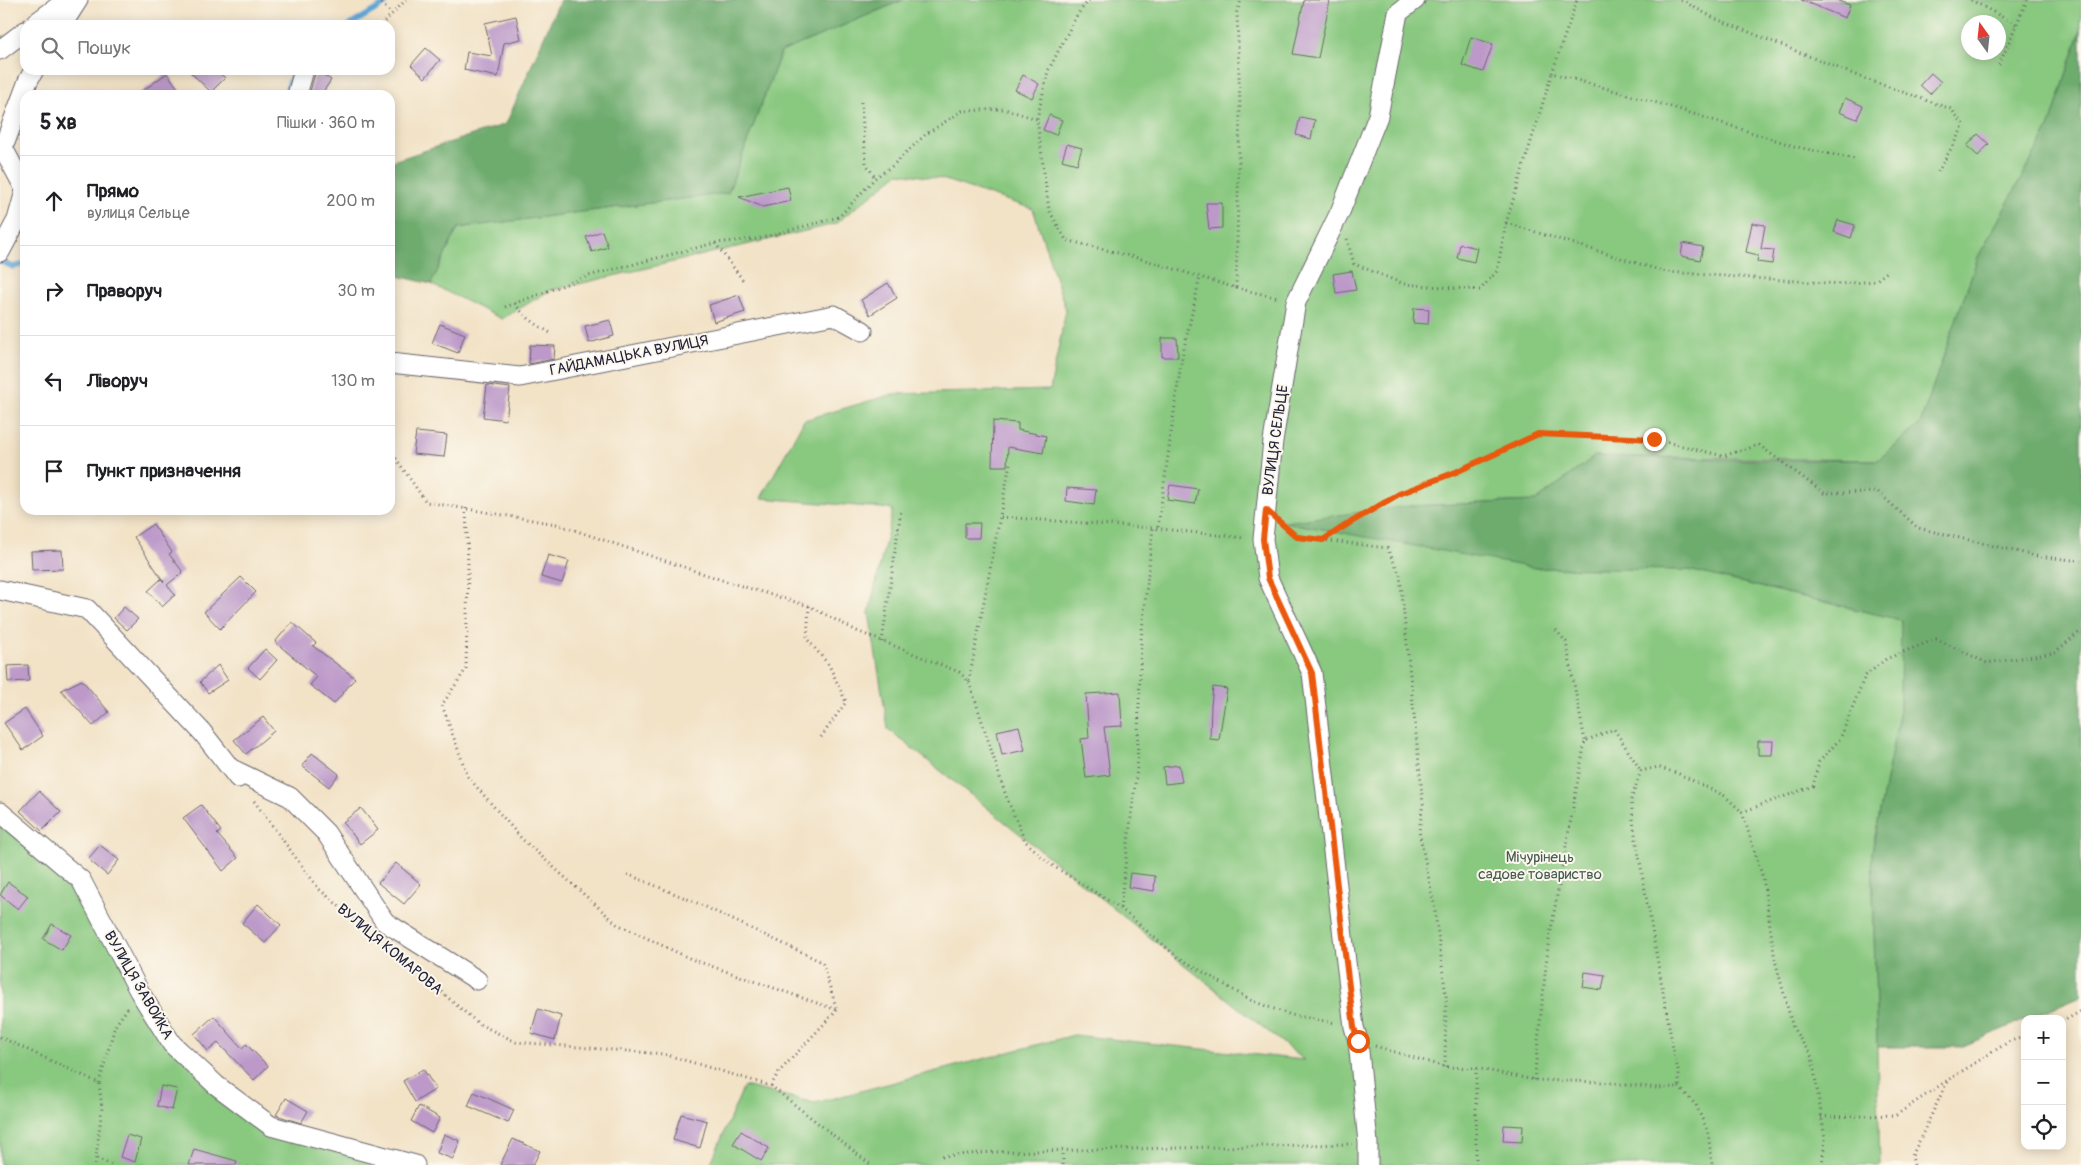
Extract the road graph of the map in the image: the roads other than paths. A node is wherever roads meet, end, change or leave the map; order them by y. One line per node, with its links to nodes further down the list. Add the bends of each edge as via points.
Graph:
1 (66, 0): 5 (street)
2 (78, 0): 6 (street)
3 (1415, 0): 4 (street, ВУЛИЦЯ СЕЛЬЦЕ)
4 (1399, 6): 23 (street, ВУЛИЦЯ СЕЛЬЦЕ, via 1378,116 1340,212 1296,302 1273,441 1263,539 1268,578 1312,673 1356,1034)
5 (40, 20)
6 (65, 20)
7 (20, 35): 8 (street)
8 (0, 50)
9 (31, 75): 11 (street)
10 (303, 75): 12 (street)
11 (24, 90)
12 (298, 90)
13 (20, 102): 14 (street, via 3,148)
14 (20, 180)
15 (20, 207): 16 (street)
16 (0, 252)
17 (863, 331): 18 (street, ГАЙДАМАЦЬКА ВУЛИЦЯ, via 834,315 520,377)
18 (395, 364)
19 (0, 590): 21 (street, via 87,609 202,732 234,773 290,797 326,832 385,922)
20 (0, 812): 22 (street, ВУЛИЦЯ ЗАВОЙКА, via 81,880 172,1044 216,1085 271,1126)
21 (477, 980)
22 (415, 1165)
23 (1368, 1165)

